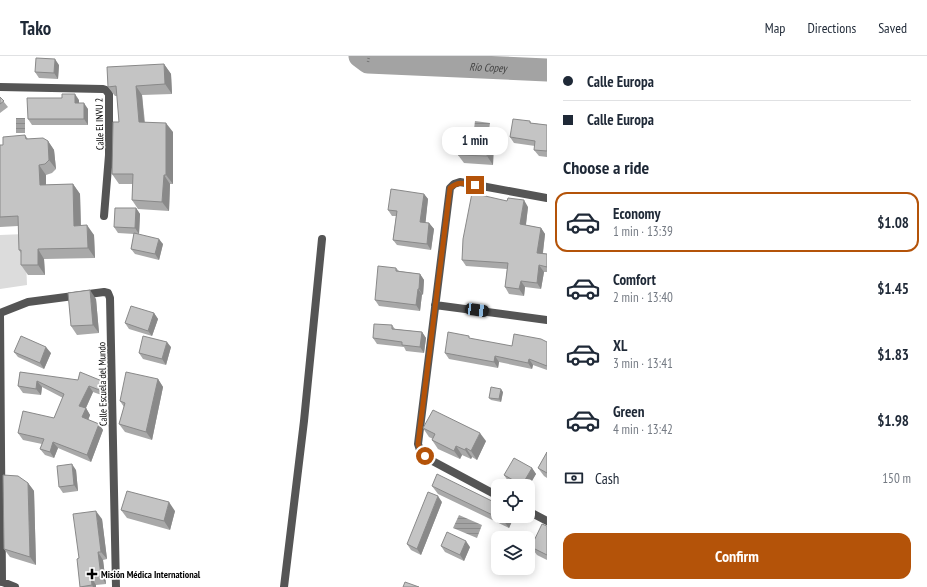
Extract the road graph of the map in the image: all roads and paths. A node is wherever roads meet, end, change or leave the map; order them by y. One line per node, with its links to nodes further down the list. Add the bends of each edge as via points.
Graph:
1 (370, 56): 2 (path)
2 (368, 62)
3 (0, 87): 5 (street, Calle El INVU 2, via 106,90 109,94 109,155)
4 (547, 198): 7 (street, via 460,182 454,184 450,188)
5 (104, 216)
6 (322, 239): 16 (street)
7 (435, 304): 9 (street); 10 (street, via 418,444 425,456)
8 (0, 313): 13 (street); 15 (street, Calle Escuela del Mundo, via 28,302 70,295 108,293)
9 (547, 320)
10 (491, 492)
11 (535, 515): 12 (street)
12 (547, 521)
13 (1, 581): 14 (street)
14 (15, 587)
15 (116, 587)
16 (284, 587)

